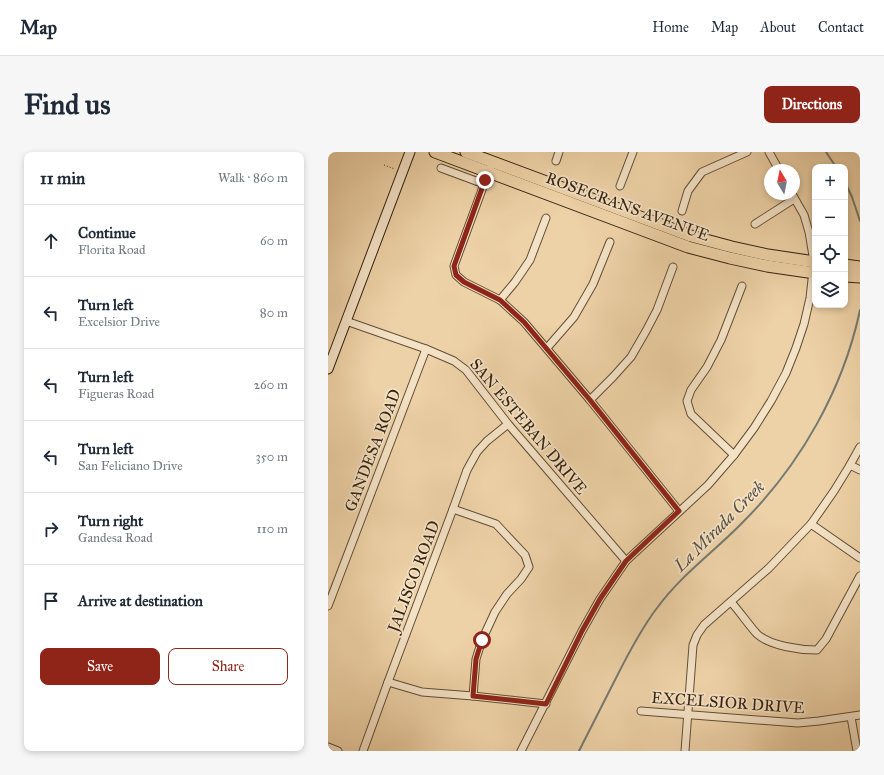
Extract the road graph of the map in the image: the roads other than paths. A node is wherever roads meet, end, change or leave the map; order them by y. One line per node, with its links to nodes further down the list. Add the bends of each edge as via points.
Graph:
1 (410, 152): 29 (street)
2 (435, 152): 10 (main road, ROSECRANS AVENUE)
3 (466, 152): 10 (main road, ROSECRANS AVENUE)
4 (560, 152): 8 (street)
5 (633, 152): 13 (street)
6 (747, 152): 16 (street, via 702,172 688,191)
7 (769, 152): 9 (street)
8 (556, 161)
9 (776, 164)
10 (491, 167): 12 (street); 21 (main road, ROSECRANS AVENUE, via 691,236)
11 (441, 168): 12 (street)
12 (484, 184): 28 (street, via 454,266 456,275 464,282)
13 (620, 186)
14 (788, 200): 18 (street)
15 (795, 200): 20 (street, via 804,215)
16 (682, 211)
17 (546, 218): 28 (street, via 530,260)
18 (755, 224)
19 (610, 242): 30 (street, via 593,284 574,317)
20 (812, 253)
21 (812, 266)
22 (848, 266): 25 (main road)
23 (673, 267): 33 (street, via 657,310 631,357)
24 (813, 272): 36 (street, via 804,324 789,367 754,428)
25 (859, 272): 26 (main road)
26 (848, 275)
27 (742, 286): 36 (street, via 721,340 686,401 691,414)
28 (500, 300): 30 (street, via 524,322)
29 (346, 321): 31 (street, SAN ESTEBAN DRIVE); 32 (street)
30 (546, 348): 33 (street)
31 (426, 349): 34 (street, SAN ESTEBAN DRIVE, via 454,361 466,370); 46 (street, GANDESA ROAD)
32 (328, 369)
33 (590, 400): 40 (street)
34 (508, 424): 39 (street, JALISCO ROAD, via 477,452 467,470); 43 (street, SAN ESTEBAN DRIVE)
35 (860, 447): 37 (street)
36 (734, 455): 40 (street, via 708,485)
37 (850, 465): 38 (street); 41 (street)
38 (860, 470)
39 (453, 509): 47 (street, JALISCO ROAD); 48 (street, via 496,524 525,555 529,567 494,612 476,659)
40 (679, 511): 43 (street)
41 (811, 524): 42 (street); 45 (street, via 769,568)
42 (860, 558)
43 (626, 561): 49 (street, via 582,631)
44 (860, 576): 45 (street, via 826,639 817,650 803,650 768,642)
45 (731, 602): 51 (street, via 697,635)
46 (328, 606)
47 (388, 682): 48 (street, via 422,692); 56 (street, JALISCO ROAD)
48 (473, 696): 49 (street)
49 (546, 704): 57 (street)
50 (641, 711): 51 (street, EXCELSIOR DRIVE)
51 (688, 714): 53 (street, EXCELSIOR DRIVE, via 798,724); 58 (street)
52 (860, 715): 53 (street, EXCELSIOR DRIVE)
53 (851, 717): 59 (street)
54 (328, 747): 55 (street)
55 (338, 751)
56 (363, 751)
57 (521, 751)
58 (685, 751)
59 (857, 751)

